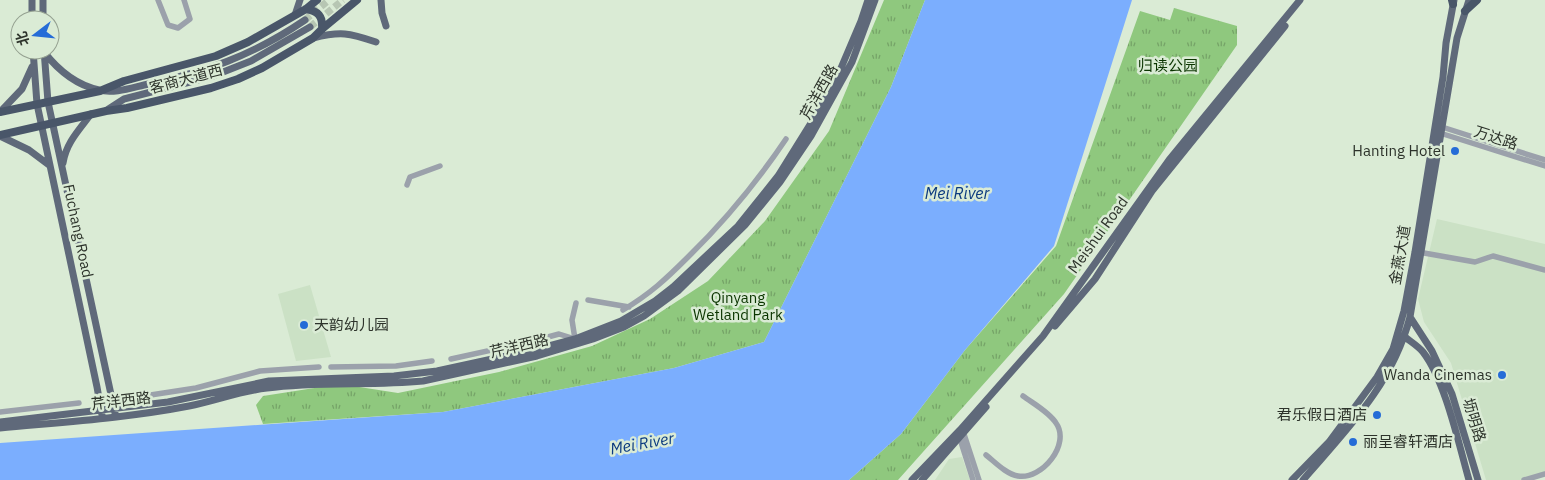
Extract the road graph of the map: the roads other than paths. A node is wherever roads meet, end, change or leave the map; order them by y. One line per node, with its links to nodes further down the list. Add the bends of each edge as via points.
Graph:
1 (158, 0): 2 (street, via 168,25 178,28 190,19)
2 (184, 0)
3 (300, 0): 16 (main road)
4 (317, 0): 14 (highway)
5 (357, 0): 22 (highway, 客商大道西)
6 (381, 0): 20 (main road)
7 (868, 0): 51 (main road, 芹洋西路, via 841,68 816,115 778,176 738,226 656,301 621,321)
8 (875, 0): 60 (main road, 芹洋西路, via 852,62 811,136 780,182 745,225 693,278 663,303 624,327 565,349 437,378 406,383 267,388 189,406)
9 (1300, 0): 64 (main road, Meishui Road, via 1168,160 1043,336)
10 (1306, 0): 64 (main road, Meishui Road, via 1152,191 1095,279)
11 (1469, 0): 15 (main road, 金燕大道)
12 (1477, 0): 15 (highway)
13 (1453, 1): 17 (main road, 金燕大道)
14 (306, 9): 16 (highway); 22 (highway, via 320,15)
15 (1466, 11): 19 (main road, 金燕大道)
16 (295, 15): 28 (highway, via 216,56 124,81)
17 (1450, 19): 19 (main road); 71 (main road, 金燕大道, via 1415,252 1393,349 1378,377 1328,442)
18 (305, 20): 28 (main road, via 269,43 215,67 124,90)
19 (1462, 22): 36 (main road, 金燕大道)
20 (386, 26)
21 (310, 27): 31 (main road, via 252,61 213,76 124,98)
22 (322, 29): 23 (highway, 客商大道西)
23 (313, 38): 24 (main road, via 347,33); 31 (highway, 客商大道西, via 238,79)
24 (376, 42)
25 (45, 60): 29 (main road, Fuchang Road)
26 (51, 60): 28 (main road, via 66,76)
27 (34, 62): 30 (main road, Fuchang Road); 32 (main road, via 22,89)
28 (100, 91): 29 (highway)
29 (48, 102): 30 (highway); 34 (main road, Fuchang Road)
30 (37, 104): 32 (highway); 35 (main road, Fuchang Road)
31 (106, 111): 33 (highway, 客商大道西)
32 (0, 112)
33 (91, 114): 34 (highway, 客商大道西); 43 (main road, via 71,139)
34 (52, 123): 35 (highway, 客商大道西); 43 (main road, Fuchang Road)
35 (42, 126): 37 (highway, 客商大道西); 40 (main road, Fuchang Road)
36 (1441, 130): 39 (street, 万达路); 42 (street, 万达路); 49 (main road, 金燕大道)
37 (0, 135): 40 (main road)
38 (786, 138): 47 (street, via 766,169 715,231 654,290 626,308)
39 (1545, 160)
40 (49, 165): 61 (main road, Fuchang Road)
41 (440, 166): 44 (street, via 410,178)
42 (1545, 166)
43 (62, 169): 60 (main road, Fuchang Road)
44 (407, 185)
45 (1424, 253): 46 (street, via 1475,262 1493,256)
46 (1545, 270)
47 (588, 300)
48 (576, 303): 51 (street, via 572,320)
49 (1410, 317): 50 (main road, 金燕大道); 74 (main road, 坜明路, via 1432,351 1452,394)
50 (1405, 338): 72 (main road, 金燕大道, via 1384,381 1367,406); 73 (main road, 坜明路, via 1424,352 1435,373 1446,399)
51 (575, 339): 52 (street, via 559,334); 60 (main road, 芹洋西路, via 416,375 269,381)
52 (451, 359)
53 (432, 361): 55 (street, via 396,366)
54 (320, 367): 57 (street, via 260,371 196,388)
55 (331, 367)
56 (1023, 396): 65 (street, via 1056,423 1060,431 1054,456 1040,471 1017,476)
57 (131, 398)
58 (79, 404): 59 (street)
59 (0, 412)
60 (115, 413): 61 (main road, 芹洋西路)
61 (101, 414): 62 (main road, 芹洋西路); 63 (main road, 芹洋西路)
62 (0, 422)
63 (0, 428)
64 (960, 434): 67 (main road, Meishui Road); 68 (main road, Meishui Road); 69 (street); 70 (street)
65 (986, 455)
66 (1545, 474): 75 (street)
67 (912, 480)
68 (922, 480)
69 (973, 480)
70 (979, 480)
71 (1292, 480)
72 (1303, 480)
73 (1469, 480)
74 (1478, 480)
75 (1524, 480)

